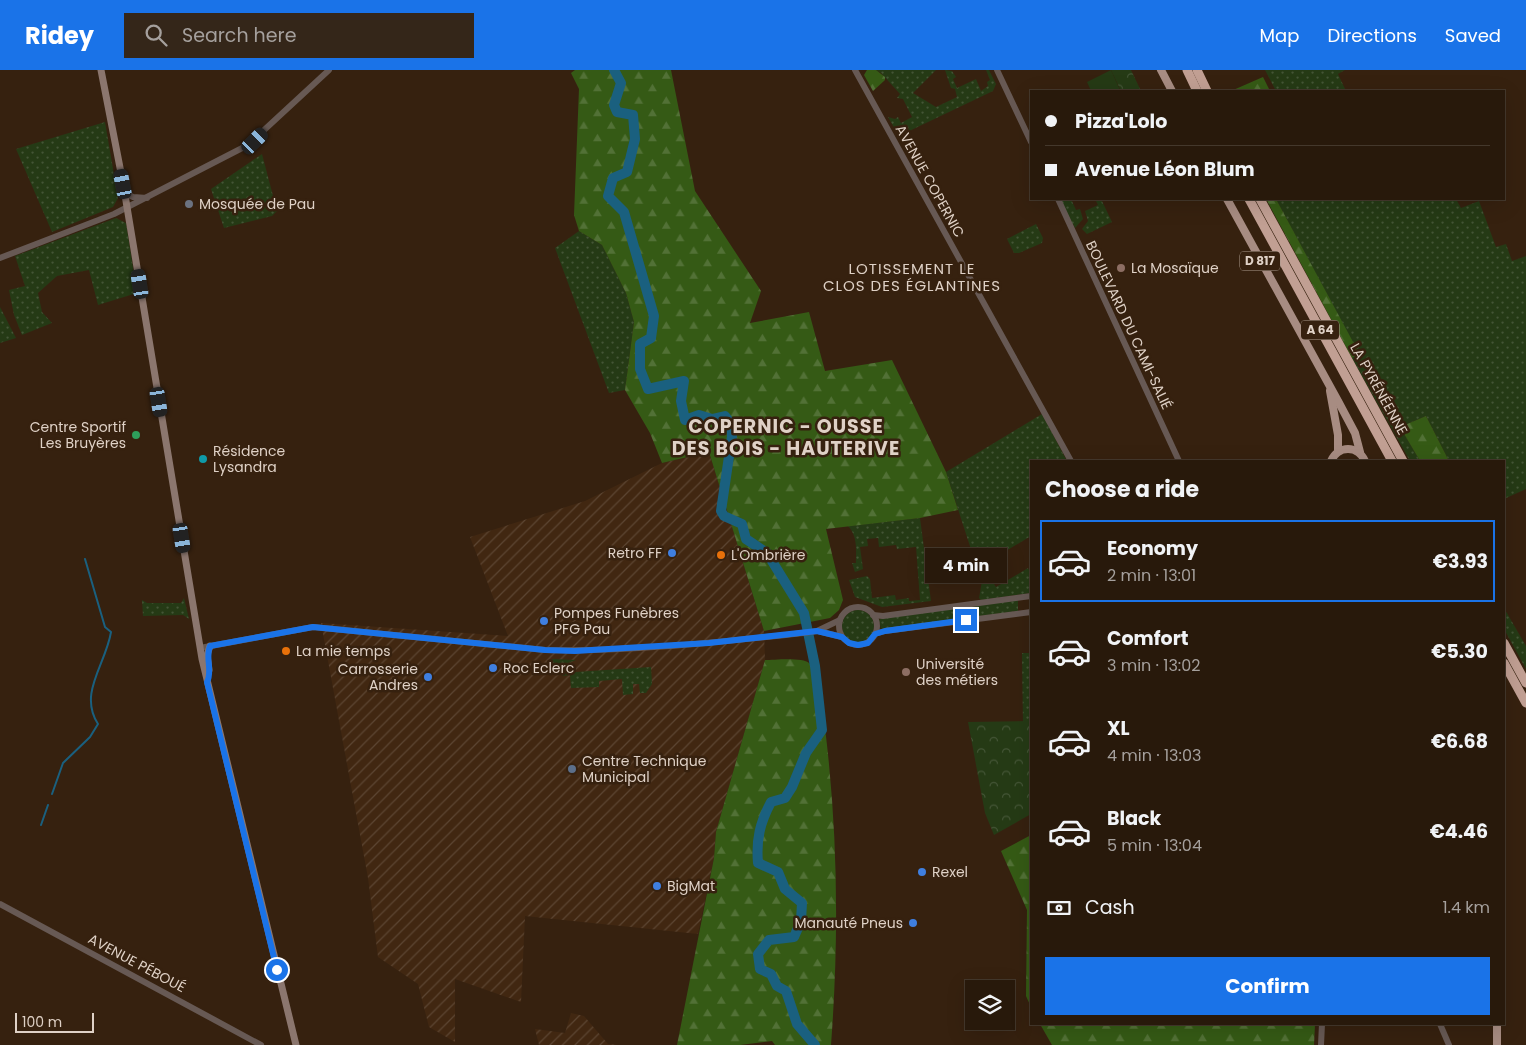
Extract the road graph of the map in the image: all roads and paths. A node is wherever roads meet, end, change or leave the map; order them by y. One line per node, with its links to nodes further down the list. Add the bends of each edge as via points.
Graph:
1 (101, 70): 12 (main road)
2 (329, 70): 13 (street, via 255,141)
3 (855, 70): 25 (street, AVENUE COPERNIC)
4 (997, 70): 11 (street)
5 (1160, 70): 8 (main road)
6 (1187, 70): 9 (highway)
7 (1197, 70): 10 (highway)
8 (1171, 90)
9 (1197, 90)
10 (1207, 90)
11 (1030, 140)
12 (125, 193): 13 (street); 18 (main road)
13 (148, 198): 18 (street)
14 (1058, 200): 26 (street, BOULEVARD DU CAMI-SALIÉ)
15 (1228, 200): 22 (main road, D 817)
16 (1250, 200): 29 (highway, LA PYRÉNÉENNE / A 64)
17 (1261, 200): 30 (highway, LA PYRÉNÉENNE / A 64)
18 (127, 208): 19 (street); 20 (main road)
19 (114, 214): 20 (street); 21 (street)
20 (129, 220): 40 (main road)
21 (0, 258)
22 (1328, 385): 23 (main road, D 817, via 1337,424); 24 (main road, D 817, via 1355,433)
23 (1338, 451): 24 (main road, via 1349,448); 27 (main road)
24 (1360, 452): 28 (main road)
25 (1070, 460)
26 (1178, 460)
27 (1332, 460)
28 (1364, 460)
29 (1391, 460)
30 (1402, 460)
31 (1030, 596): 33 (street)
32 (1030, 612): 36 (street)
33 (873, 615): 34 (street, via 864,609 853,608); 36 (street, via 877,624)
34 (840, 620): 35 (street); 37 (street)
35 (815, 631): 37 (street); 39 (street, via 709,643 575,651 313,627)
36 (875, 634): 37 (street, via 868,643 858,645)
37 (842, 637)
38 (1505, 645): 43 (highway)
39 (210, 646): 40 (street); 42 (main road)
40 (200, 648): 42 (main road)
41 (1505, 664): 44 (highway)
42 (207, 682): 50 (main road)
43 (1526, 683)
44 (1526, 703)
45 (0, 904): 49 (street, AVENUE PÉBOUÉ)
46 (1322, 1025): 51 (street)
47 (1440, 1025): 52 (street)
48 (1497, 1025): 53 (main road)
49 (261, 1045)
50 (296, 1045)
51 (1321, 1045)
52 (1449, 1045)
53 (1497, 1045)

